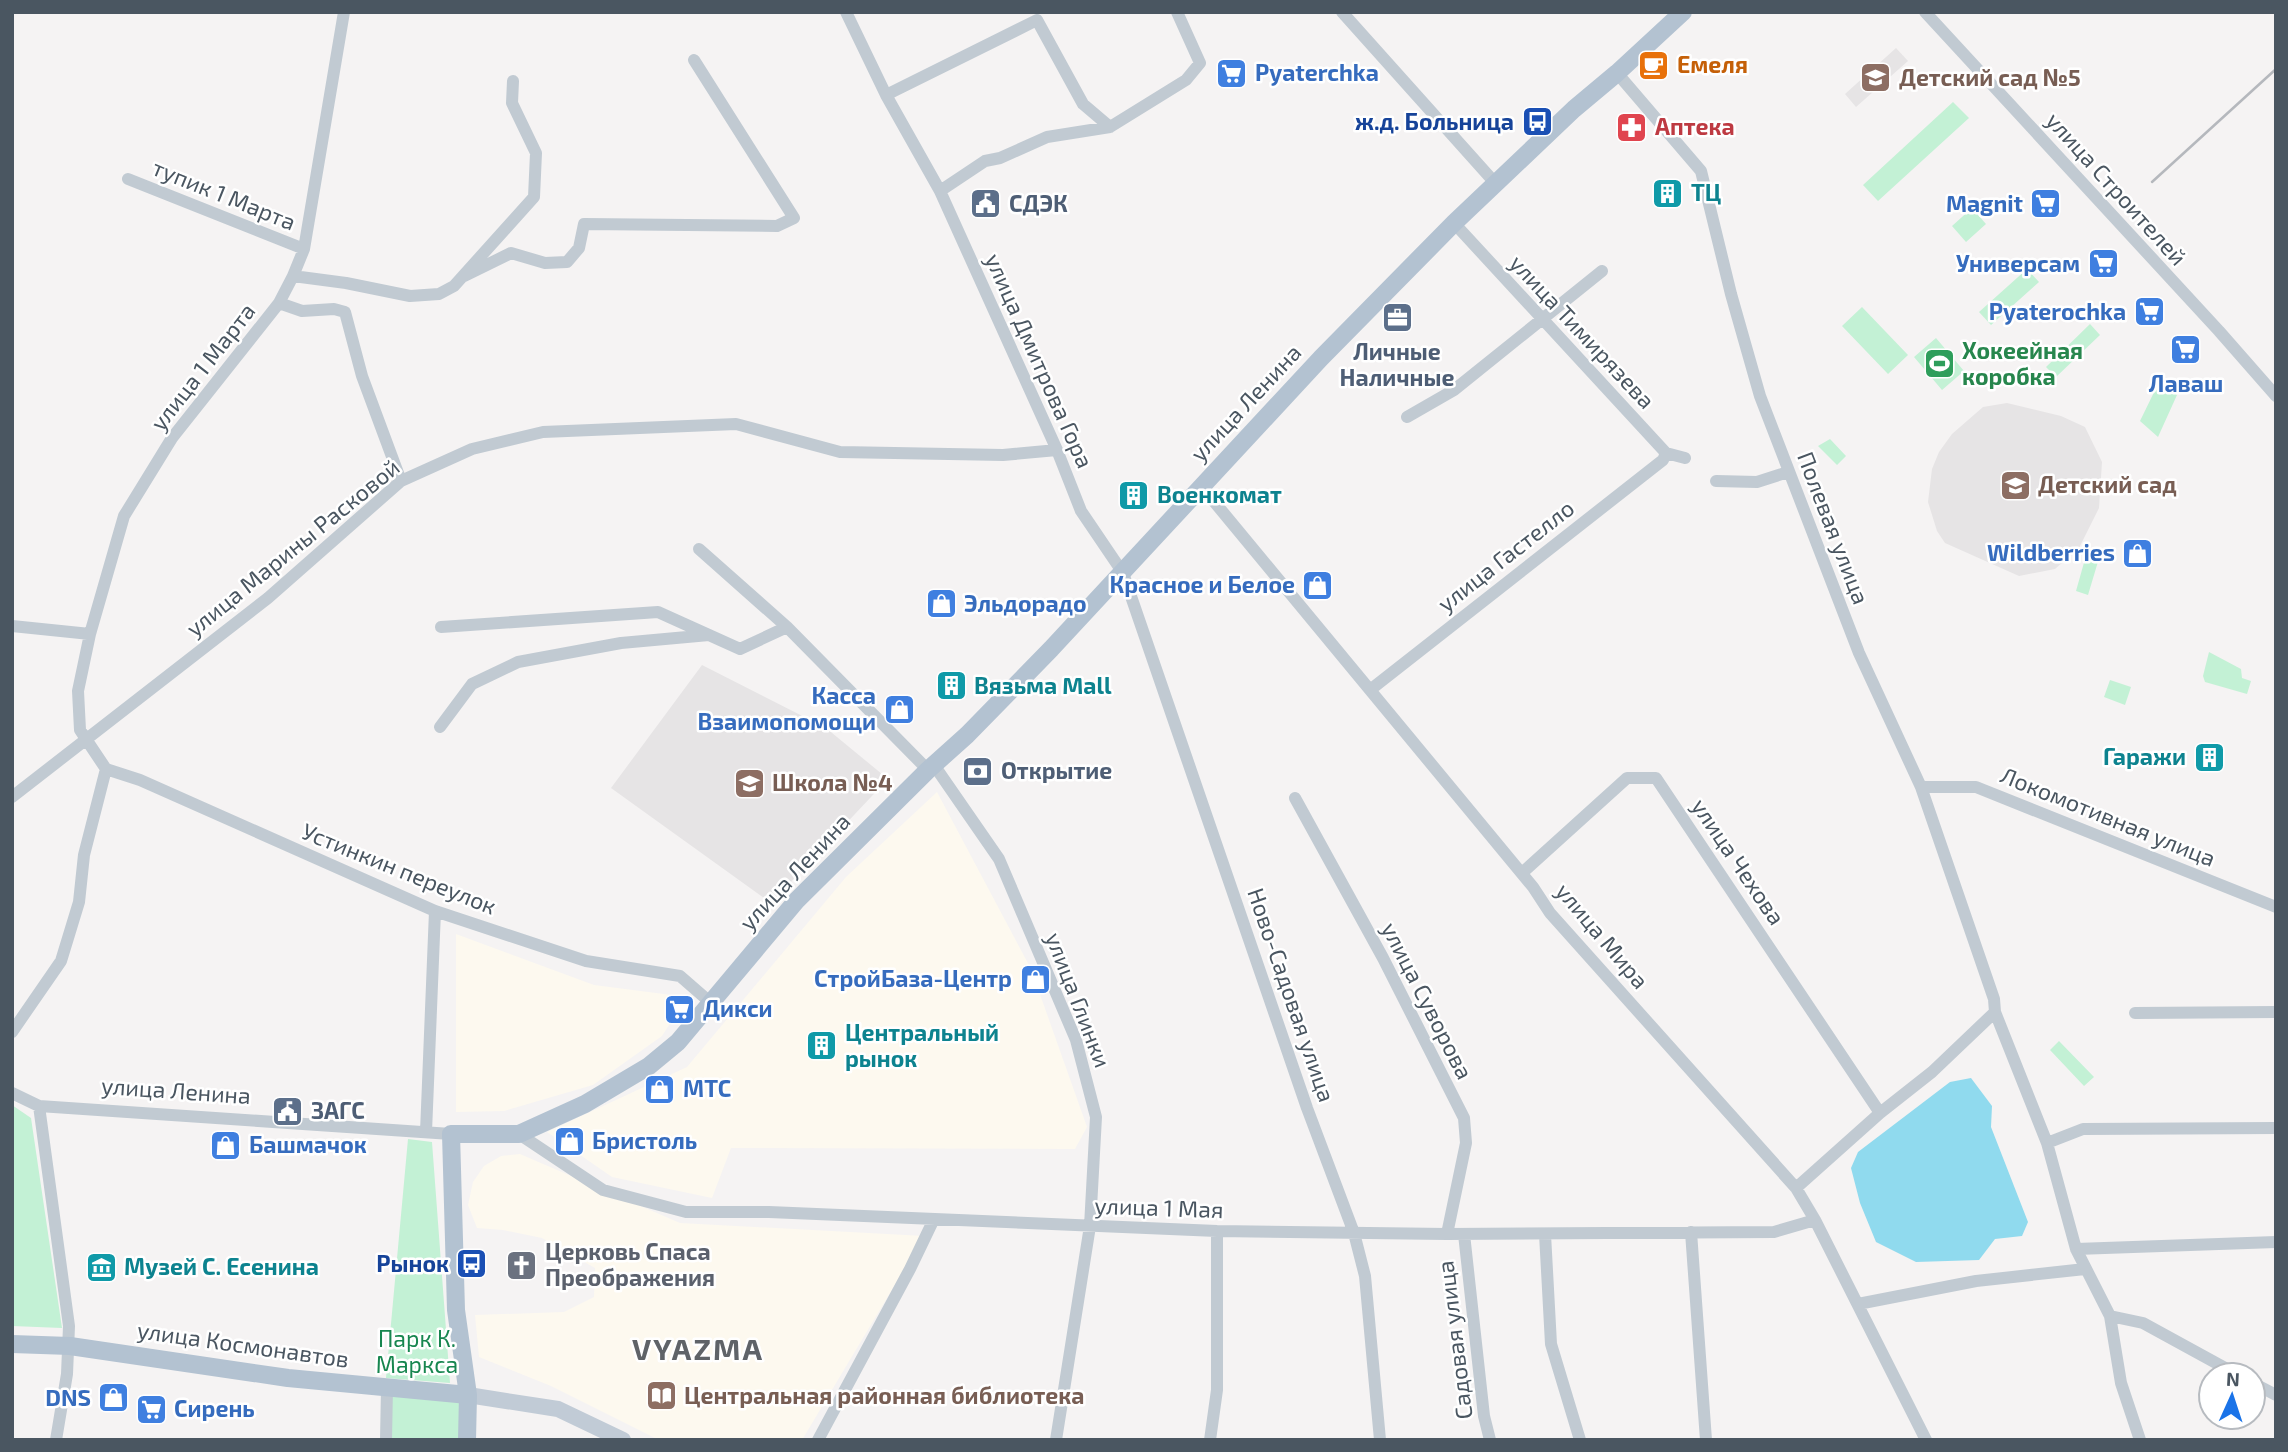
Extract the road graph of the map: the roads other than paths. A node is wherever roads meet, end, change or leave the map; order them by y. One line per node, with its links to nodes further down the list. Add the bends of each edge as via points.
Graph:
1 (344, 12): 16 (street, улица 1 Марта)
2 (846, 12): 10 (street, улица Дмитрова Гора)
3 (1177, 12): 11 (street, via 1200,63 1186,80)
4 (1342, 12): 13 (street)
5 (1683, 12): 8 (main road, улица Ленина)
6 (1925, 12): 22 (street, улица Строителей)
7 (694, 60): 19 (street, via 794,218 778,226 584,224 579,248 567,262 545,264 511,253)
8 (1617, 73): 13 (main road, улица Ленина); 27 (street, Полевая улица, via 1701,171 1753,371)
9 (513, 81): 19 (street, via 512,103 536,153 534,197)
10 (886, 95): 11 (street, via 1037,20 1083,104); 14 (street, улица Дмитрова Гора)
11 (1111, 127): 14 (street, via 1047,137 985,161)
12 (128, 179): 16 (street, тупик 1 Марта)
13 (1496, 184): 15 (main road, улица Ленина)
14 (940, 191): 24 (street, улица Дмитрова Гора)
15 (1454, 223): 21 (street, улица Тимирязева); 30 (main road, улица Ленина)
16 (304, 249): 18 (street, улица 1 Марта)
17 (1602, 271): 21 (street)
18 (293, 276): 19 (street, via 410,296 439,294); 20 (street, улица 1 Марта)
19 (464, 276)
20 (279, 303): 28 (street, via 302,311 345,312 362,376); 36 (street, улица 1 Марта, via 172,438 124,516)
21 (1542, 321): 23 (street, via 1454,390); 25 (street, улица Тимирязева)
22 (2276, 396)
23 (1407, 417)
24 (1057, 450): 28 (street, улица Марины Расковой, via 1003,455 840,452 736,424 543,432 472,449); 32 (street, улица Дмитрова Гора, via 1081,511)
25 (1666, 453): 26 (street); 38 (street, улица Гастелло, via 1663,460)
26 (1685, 458)
27 (1788, 472): 29 (street, via 1757,482); 43 (street, Полевая улица, via 1859,653)
28 (401, 481): 40 (street, улица Марины Расковой, via 268,598)
29 (1716, 481)
30 (1202, 487): 32 (main road, улица Ленина); 38 (street, улица Мира)
31 (699, 549): 35 (street, улица Глинки)
32 (1123, 573): 41 (main road, улица Ленина); 68 (street, Ново-Садовая улица)
33 (12, 626): 36 (street)
34 (441, 627): 37 (street, via 658,612)
35 (787, 627): 37 (street, via 740,649); 41 (street, улица Глинки)
36 (90, 634): 40 (street, улица 1 Марта, via 78,691 80,730)
37 (709, 635): 39 (street, via 621,643 518,662 472,684)
38 (1370, 690): 46 (street, улица Мира)
39 (440, 727)
40 (86, 740): 42 (street); 44 (street, улица Марины Расковой)
41 (931, 767): 49 (main road, улица Ленина, via 797,900); 65 (street, улица Глинки, via 999,859 1076,1040 1096,1117)
42 (106, 769): 48 (street, Устинкин переулок); 53 (street, via 84,855 79,902 61,961)
43 (1921, 787): 47 (street, Локомотивная улица, via 1976,787); 50 (street, Полевая улица)
44 (12, 797)
45 (1295, 798): 69 (street, улица Суворова, via 1464,1118 1466,1143)
46 (1522, 873): 56 (street, улица Чехова, via 1627,778 1656,778); 62 (street, улица Мира, via 1550,913)
47 (2276, 907)
48 (435, 911): 49 (street, Устинкин переулок, via 586,961 680,976); 58 (street)
49 (711, 1003): 60 (main road, улица Ленина, via 678,1042 649,1066 585,1104)
50 (1995, 1012): 56 (street, via 1932,1072); 61 (street, Полевая улица)
51 (2276, 1012): 52 (street)
52 (2135, 1013)
53 (12, 1032)
54 (12, 1093): 55 (street, улица Ленина)
55 (39, 1105): 58 (street, улица Ленина); 78 (street)
56 (1880, 1113): 62 (street)
57 (2276, 1128): 61 (street, via 2083,1129)
58 (426, 1132): 59 (street, улица Ленина)
59 (451, 1134): 60 (main road, улица Ленина); 81 (main road, via 456,1310)
60 (519, 1134): 63 (street, улица 1 Мая, via 603,1190 686,1212)
61 (2047, 1143): 73 (street, Полевая улица)
62 (1796, 1188): 64 (street, улица Мира)
63 (934, 1219): 65 (street, улица 1 Мая); 86 (street)
64 (1815, 1220): 67 (street, улица 1 Мая, via 1774,1232); 75 (street, улица Мира)
65 (1090, 1226): 66 (street, улица 1 Мая); 87 (street, улица Глинки)
66 (1217, 1231): 68 (street, улица 1 Мая); 88 (street, via 1217,1390)
67 (1691, 1232): 71 (street, улица 1 Мая); 92 (street)
68 (1354, 1233): 69 (street, улица 1 Мая); 89 (street, Ново-Садовая улица, via 1365,1276)
69 (1447, 1234): 70 (street, улица 1 Мая)
70 (1464, 1234): 71 (street, улица 1 Мая); 90 (street, Садовая улица, via 1483,1416)
71 (1545, 1234): 91 (street, via 1551,1343)
72 (2276, 1242): 73 (street)
73 (2076, 1248): 74 (street, Полевая улица)
74 (2085, 1269): 75 (street, via 1976,1281); 76 (street, Полевая улица)
75 (1858, 1304): 93 (street, улица Мира)
76 (2110, 1316): 79 (street, via 2143,1323); 94 (street, Полевая улица, via 2121,1383)
77 (12, 1344): 78 (main road, улица Космонавтов)
78 (70, 1346): 80 (main road, улица Космонавтов); 82 (street)
79 (2212, 1361)
80 (387, 1388): 81 (main road, улица Космонавтов); 83 (street)
81 (468, 1395): 84 (main road); 85 (street, via 558,1409)
82 (56, 1440)
83 (386, 1440)
84 (467, 1440)
85 (623, 1440)
86 (818, 1440)
87 (1056, 1440)
88 (1210, 1440)
89 (1380, 1440)
90 (1490, 1440)
91 (1580, 1440)
92 (1706, 1440)
93 (1926, 1440)
94 (2140, 1440)

